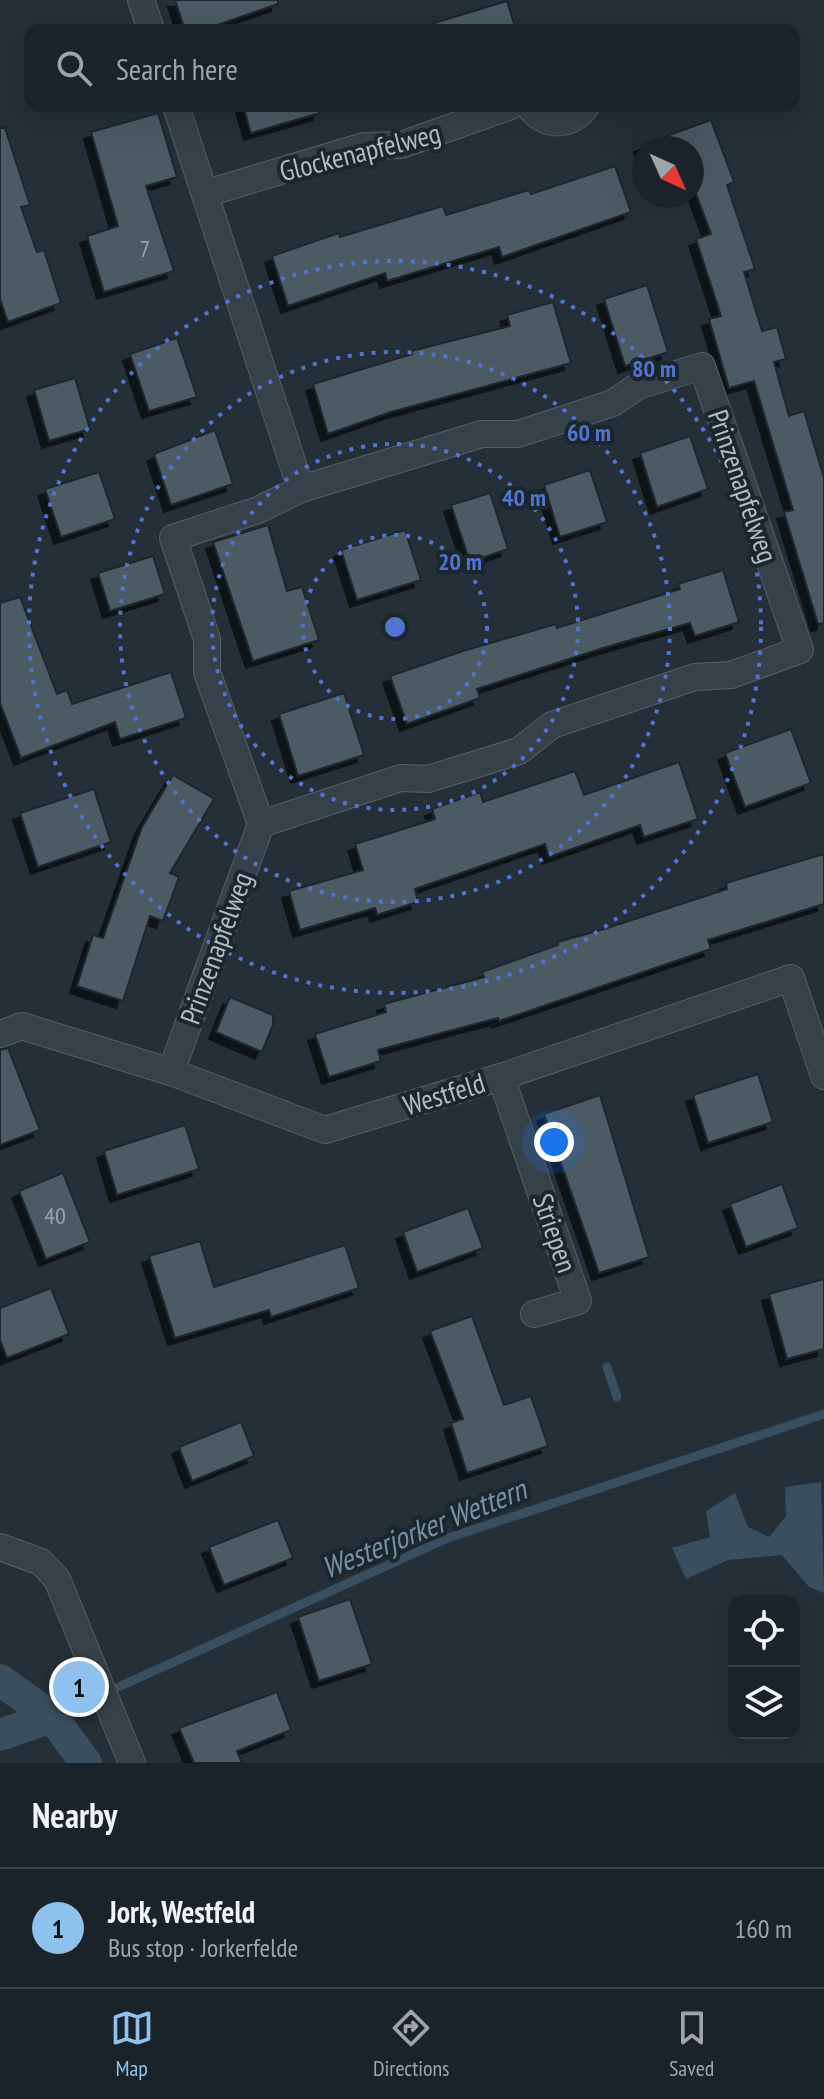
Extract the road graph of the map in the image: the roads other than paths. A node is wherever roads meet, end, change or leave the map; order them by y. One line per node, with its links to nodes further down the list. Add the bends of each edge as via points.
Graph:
1 (141, 0): 2 (street)
2 (149, 24)
3 (178, 112): 7 (street)
4 (494, 112): 7 (street, Glockenapfelweg, via 401,145 364,146)
5 (534, 112): 6 (street, via 562,123)
6 (580, 112)
7 (207, 193): 8 (street)
8 (301, 489): 9 (street, Prinzenapfelweg, via 258,510 173,538 207,639 207,672); 9 (street, Prinzenapfelweg, via 482,434 518,434 702,366 800,650 731,675 695,677 552,725 519,751 428,779 401,778)
9 (261, 824): 11 (street, Prinzenapfelweg)
10 (0, 1034): 11 (street, Westfeld, via 22,1026)
11 (171, 1072): 13 (street, Westfeld, via 325,1130)
12 (824, 1076): 13 (street, Westfeld, via 791,978)
13 (501, 1077): 14 (street, Striepen, via 578,1301)
14 (534, 1314)
15 (0, 1547): 16 (street, via 41,1562 57,1579)
16 (132, 1763)

